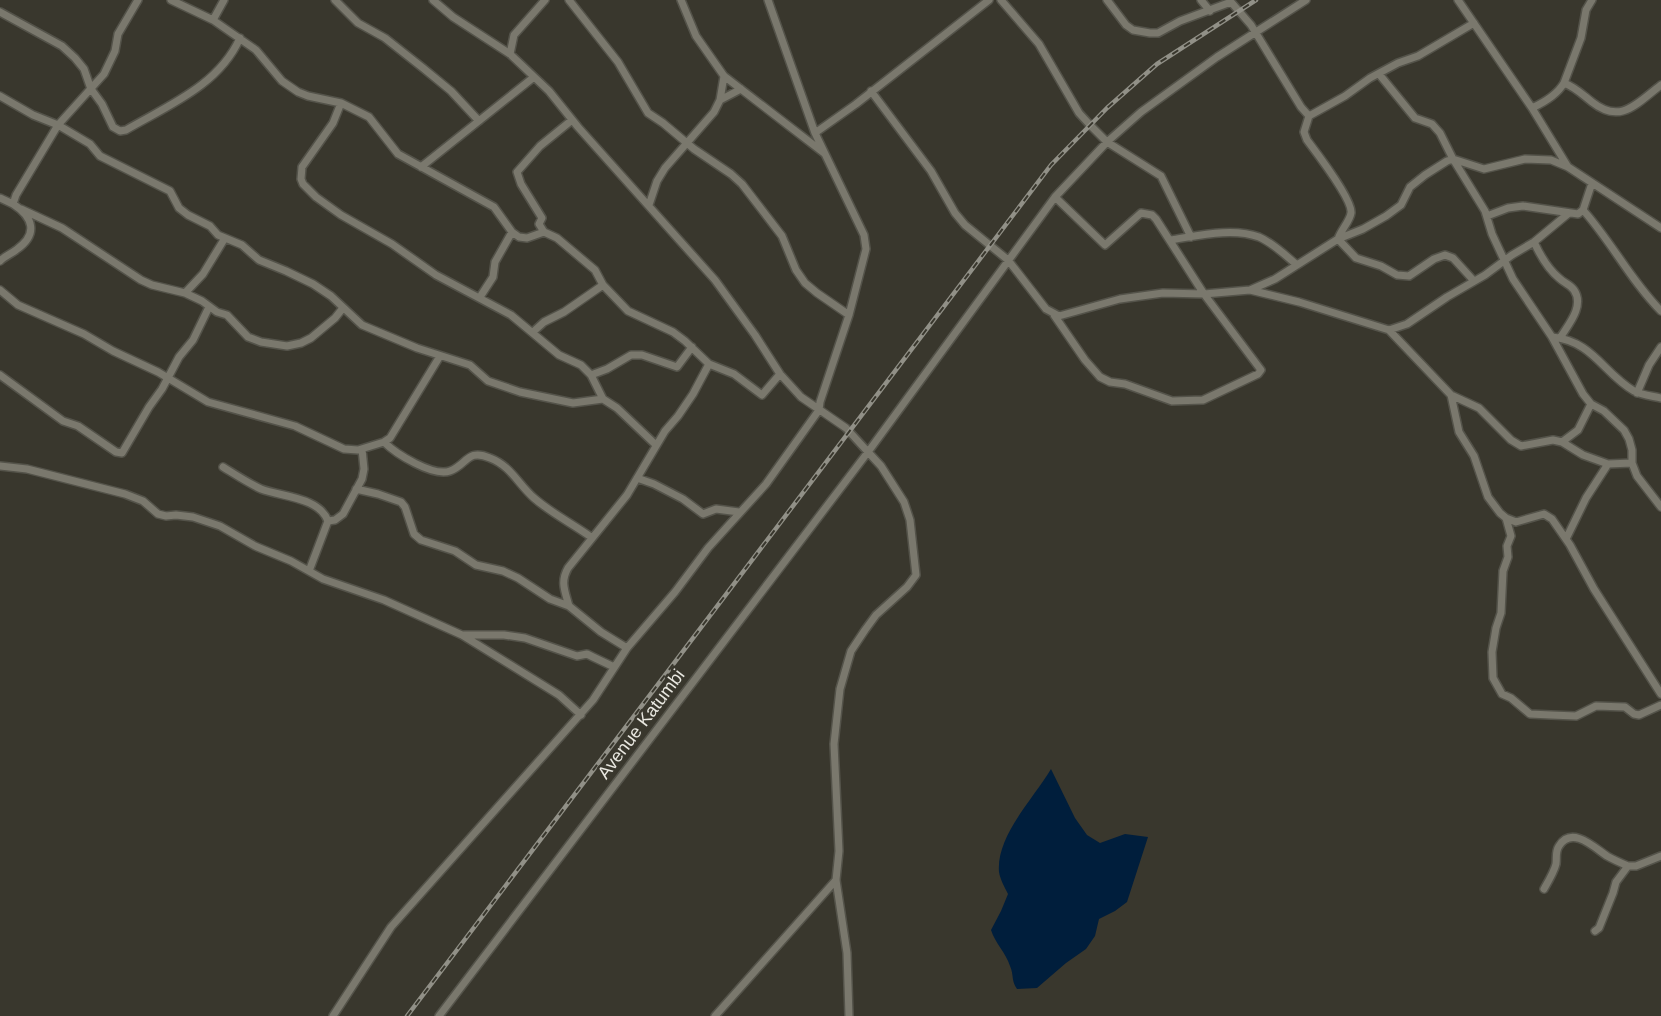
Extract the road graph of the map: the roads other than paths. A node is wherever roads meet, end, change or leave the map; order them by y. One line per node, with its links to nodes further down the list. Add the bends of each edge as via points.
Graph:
1 (138, 0): 29 (street, via 118,34 109,65)
2 (171, 0): 19 (street)
3 (224, 0): 19 (street)
4 (335, 0): 38 (street, via 357,23 385,38 451,91)
5 (433, 0): 23 (street)
6 (545, 0): 23 (street, via 514,35)
7 (569, 0): 42 (street, via 618,62 648,113)
8 (681, 0): 25 (street, via 696,36)
9 (768, 0): 40 (street)
10 (989, 0): 31 (street)
11 (1001, 0): 41 (street, via 1039,44 1079,113)
12 (1107, 0): 17 (street, via 1126,25 1150,33)
13 (1201, 0): 17 (street)
14 (1305, 0): 21 (street, Avenue Katumbi)
15 (1458, 0): 20 (street)
16 (1592, 0): 27 (street)
17 (1210, 11): 21 (street, via 1231,2)
18 (0, 12): 29 (street, via 62,46 84,69)
19 (213, 20): 22 (street)
20 (1474, 23): 24 (street); 35 (street)
21 (1254, 33): 36 (street); 41 (street, Avenue Katumbi, via 1163,96)
22 (240, 38): 29 (street, via 230,57 198,89 126,130 113,127); 34 (street, via 298,92)
23 (510, 54): 26 (street)
24 (1379, 74): 36 (street); 44 (street, via 1415,118 1432,124 1440,133)
25 (724, 76): 30 (street); 33 (street)
26 (534, 77): 37 (street); 38 (street)
27 (1564, 83): 28 (street, via 1610,113 1634,107); 35 (street, via 1549,99)
28 (1661, 85)
29 (91, 89): 39 (street)
30 (741, 89): 33 (street); 43 (street)
31 (871, 91): 40 (street); 64 (street, via 931,171 955,213)
32 (0, 96): 39 (street)
33 (720, 100): 42 (street)
34 (341, 103): 45 (street, via 369,117 398,154); 74 (street, via 333,123 302,167 303,184 341,215 436,275)
35 (1532, 108): 46 (street)
36 (1309, 116): 61 (street, via 1304,132 1307,140 1351,208)
37 (572, 120): 51 (street); 58 (street, via 540,146 517,172 542,218 539,224)
38 (479, 121): 45 (street)
39 (58, 125): 50 (street); 60 (street, via 90,144 99,156 170,191 179,208)
40 (815, 133): 43 (street)
41 (1107, 142): 48 (street, Avenue Katumbi); 59 (street, via 1161,176)
42 (688, 143): 51 (street, via 665,168); 79 (street, via 742,184 782,236 805,283)
43 (826, 155): 79 (street, via 865,241)
44 (1453, 159): 46 (street, via 1484,169 1538,158); 55 (street); 61 (street, via 1410,187 1394,211 1364,229)
45 (421, 167): 57 (street, via 494,207)
46 (1568, 167): 47 (street)
47 (1592, 183): 53 (street); 56 (street)
48 (1055, 197): 62 (street, via 1105,245 1141,213 1152,215); 64 (street, Avenue Katumbi)
49 (0, 198): 50 (street)
50 (13, 204): 52 (street)
51 (649, 204): 87 (street, via 715,280)
52 (21, 209): 66 (street, via 32,226 26,241); 72 (street, via 62,228 141,280)
53 (1580, 212): 54 (street); 77 (street, via 1590,218)
54 (1569, 213): 55 (street, via 1523,207); 63 (street)
55 (1487, 216): 65 (street)
56 (1661, 228)
57 (512, 232): 58 (street, via 527,238); 74 (street)
58 (544, 232): 69 (street, via 595,270)
59 (1191, 237): 62 (street); 67 (street, via 1250,235 1276,248)
60 (225, 238): 72 (street, via 204,274); 76 (street, via 242,245 259,260 313,284)
61 (1338, 238): 67 (street); 68 (street, via 1356,258 1397,275 1409,276 1445,255 1453,258)
62 (1170, 240): 73 (street)
63 (1534, 242): 65 (street); 82 (street, via 1542,258 1575,291 1578,300 1573,318)
64 (1008, 260): 78 (street); 101 (street, Avenue Katumbi)
65 (1505, 260): 68 (street); 82 (street)
66 (0, 261)
67 (1297, 265): 70 (street)
68 (1474, 281): 80 (street, via 1407,324)
69 (603, 285): 81 (street); 83 (street, via 628,310 673,332)
70 (1250, 290): 73 (street); 80 (street)
71 (0, 291): 90 (street, via 18,305)
72 (184, 293): 75 (street)
73 (1204, 294): 78 (street, via 1163,293 1120,299 1059,316); 78 (street, via 1261,370 1203,400 1172,401 1110,382 1085,360)
74 (480, 297): 81 (street)
75 (208, 307): 76 (street, via 227,315 248,337 287,346 311,338); 90 (street, via 193,340)
76 (343, 308): 85 (street, via 362,325)
77 (1661, 311)
78 (1053, 314)
79 (849, 315): 96 (street)
80 (1389, 330): 92 (street)
81 (532, 332): 89 (street)
82 (1556, 338): 91 (street, via 1588,350); 95 (street, via 1576,383)
83 (692, 347): 86 (street); 89 (street, via 677,367 630,355)
84 (1661, 347): 91 (street)
85 (440, 356): 94 (street, via 470,365 488,381 527,393 573,402); 97 (street, via 397,430)
86 (709, 364): 87 (street, via 734,374 762,395); 99 (street)
87 (780, 374): 96 (street)
88 (0, 375): 90 (street, via 63,421 78,426 119,454)
89 (591, 375): 94 (street)
90 (168, 377): 100 (street, via 208,402 295,426 344,449)
91 (1636, 393): 93 (street)
92 (1451, 395): 98 (street, via 1479,408 1517,445); 110 (street, via 1459,432 1474,456 1488,497)
93 (1661, 398)
94 (603, 399): 99 (street)
95 (1591, 404): 98 (street, via 1578,430); 103 (street, via 1624,430 1632,450)
96 (819, 410): 101 (street, via 846,428); 109 (street, via 766,484)
97 (384, 442): 100 (street); 112 (street, via 392,451 436,471 453,470 475,455 501,463 536,500)
98 (1562, 442): 102 (street)
99 (656, 446): 106 (street)
100 (362, 449): 107 (street, via 364,469)
101 (868, 452): 124 (street, via 904,502 910,520 915,575 876,615 851,651 840,689 834,744 839,851); 128 (street, Avenue Katumbi)
102 (1608, 464): 103 (street); 113 (street)
103 (1632, 464): 108 (street, via 1641,483)
104 (0, 466): 114 (street, via 27,469 125,495 143,501 158,514 193,517 220,525)
105 (223, 467): 111 (street, via 262,489 315,505)
106 (636, 478): 109 (street, via 683,499 703,514 716,509); 112 (street, via 627,495)
107 (356, 489): 111 (street, via 343,514); 115 (street, via 401,502 414,534 421,540 455,551 476,565 503,571)
108 (1661, 507)
109 (740, 512): 117 (street)
110 (1506, 518): 113 (street, via 1524,521 1547,514); 120 (street, via 1511,536 1503,571 1503,604 1491,652 1493,678 1502,694 1530,714 1571,717 1596,706 1625,707 1639,715)
111 (328, 521): 114 (street)
112 (591, 537): 115 (street, via 564,576)
113 (1566, 540): 119 (street)
114 (309, 571): 116 (street)
115 (569, 606): 117 (street)
116 (462, 635): 118 (street, via 525,638 577,656 587,654); 121 (street, via 559,695)
117 (627, 648): 118 (street)
118 (614, 667): 121 (street)
119 (1661, 694)
120 (1661, 705)
121 (581, 715): 127 (street, via 391,927)
122 (1661, 856): 123 (street)
123 (1629, 866): 125 (street, via 1584,840 1565,839 1555,855 1556,864); 126 (street, via 1616,882)
124 (836, 880): 129 (street); 130 (street, via 848,953)
125 (1545, 890)
126 (1595, 931)
127 (333, 1016)
128 (439, 1016)
129 (715, 1016)
130 (849, 1016)

